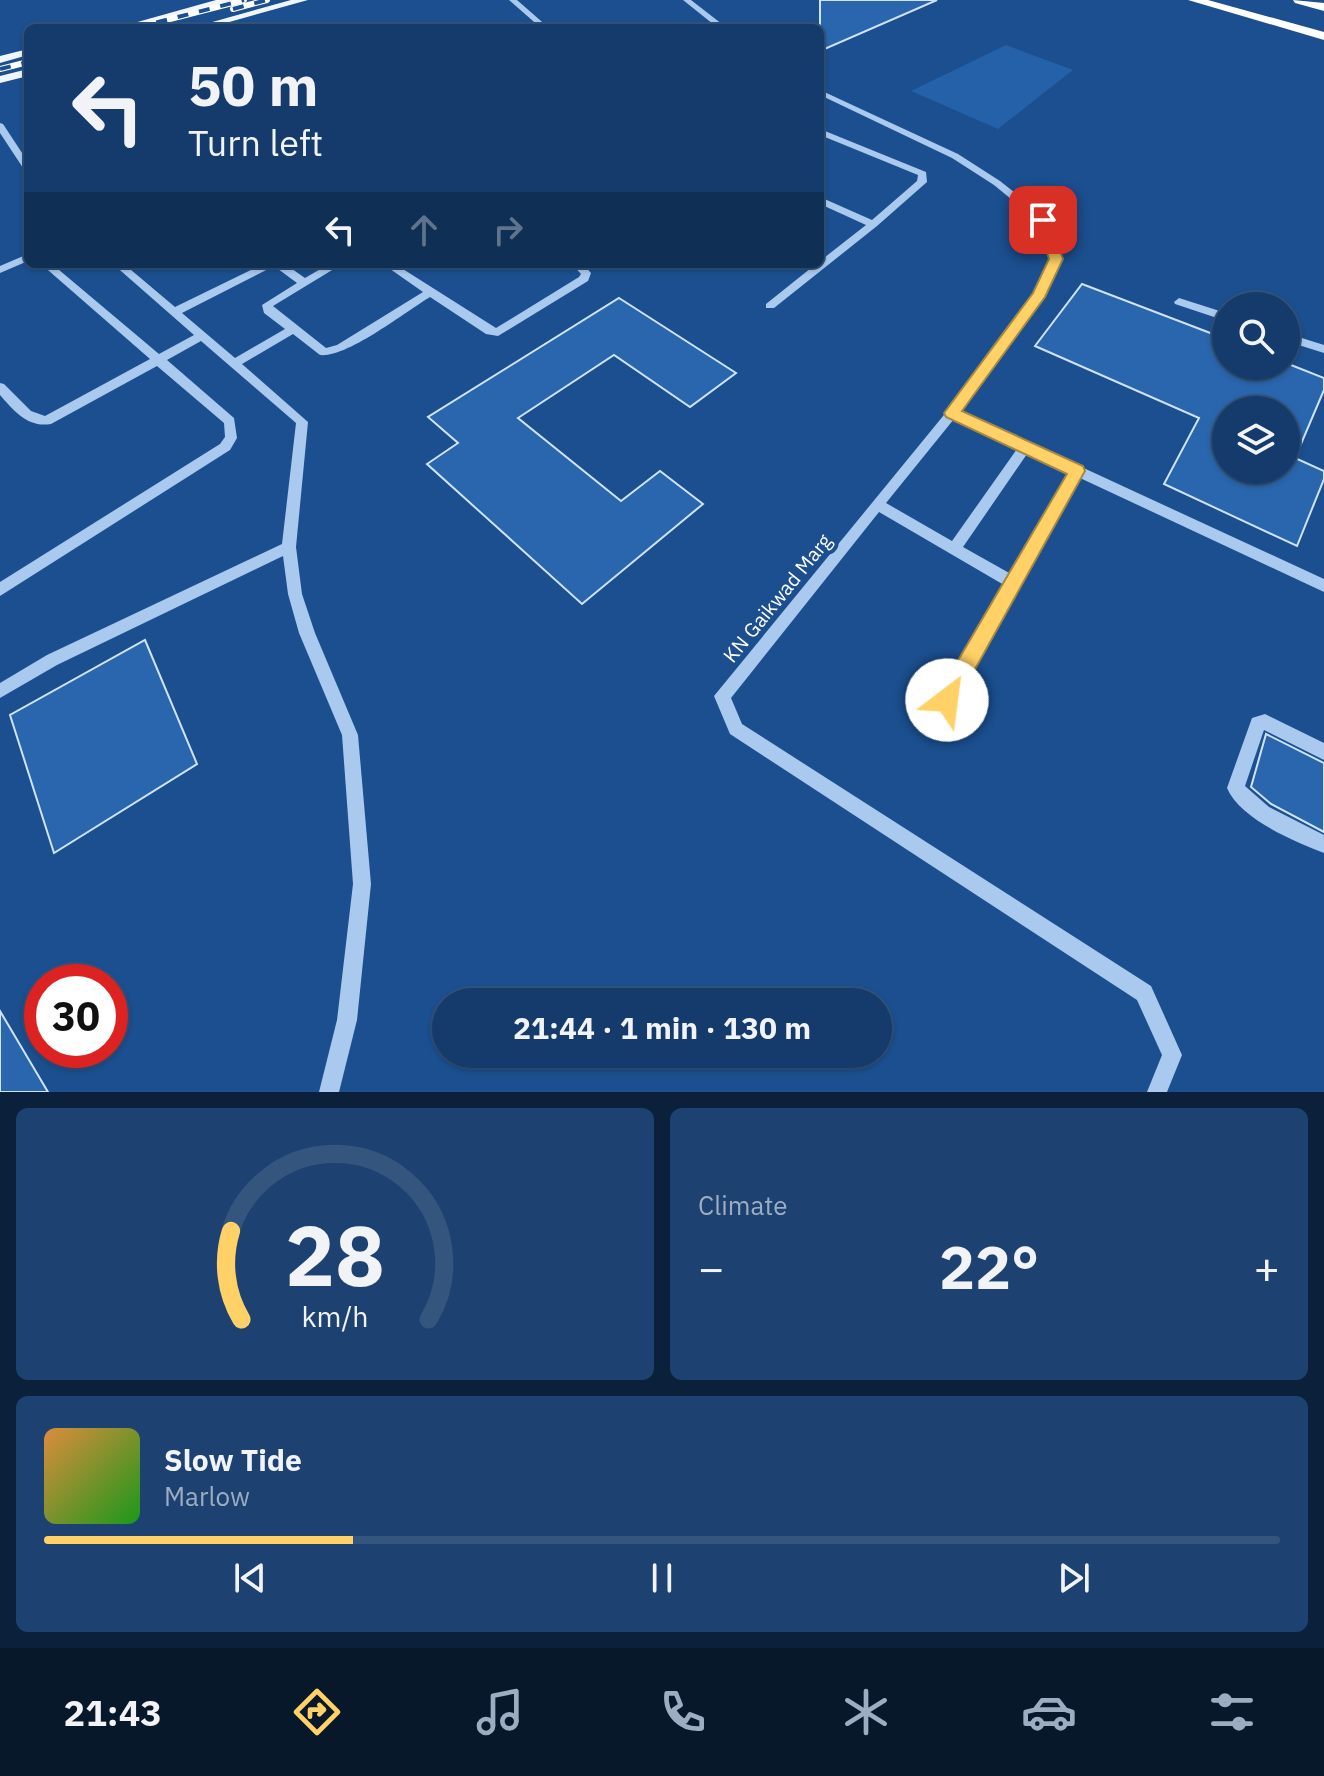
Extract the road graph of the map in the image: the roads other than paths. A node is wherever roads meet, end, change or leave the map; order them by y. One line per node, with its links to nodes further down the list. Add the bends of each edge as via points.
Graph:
1 (228, 0): 8 (main road)
2 (303, 0): 11 (main road)
3 (513, 0): 12 (street)
4 (1194, 0): 14 (highway)
5 (1299, 0): 7 (highway)
6 (693, 1): 13 (street)
7 (1324, 7)
8 (162, 17): 9 (main road); 10 (main road)
9 (136, 24)
10 (169, 24)
11 (211, 24)
12 (537, 24)
13 (719, 24)
14 (1324, 36)
15 (24, 53): 16 (main road)
16 (0, 60)
17 (24, 73): 18 (main road)
18 (0, 80)
19 (824, 94): 49 (street, KN Gaikwad Marg, via 955,156 1043,220 1056,259)
20 (0, 126): 22 (street)
21 (824, 134): 24 (street, via 925,177)
22 (24, 163)
23 (824, 202): 24 (street)
24 (873, 224): 26 (street)
25 (24, 259): 35 (street)
26 (824, 263)
27 (51, 268): 46 (street)
28 (123, 268): 40 (street)
29 (263, 268): 40 (street)
30 (283, 268): 36 (street)
31 (330, 268): 36 (street)
32 (394, 268): 37 (street)
33 (581, 268): 37 (street, via 584,279 498,332)
34 (818, 268): 39 (street)
35 (0, 270)
36 (304, 283): 42 (street, via 267,305)
37 (430, 292): 42 (street, via 332,352 324,352)
38 (1179, 302): 41 (street)
39 (770, 306)
40 (174, 312): 43 (street)
41 (1212, 313)
42 (293, 329): 47 (street)
43 (202, 336): 46 (street); 47 (street)
44 (1300, 341): 45 (street)
45 (1324, 349)
46 (160, 360): 48 (street, via 47,421 28,416); 57 (street, via 230,421 231,438 225,447)
47 (234, 364): 53 (street, via 302,422)
48 (0, 387)
49 (952, 413): 50 (street); 52 (street, KN Gaikwad Marg)
50 (1025, 447): 51 (street); 54 (street)
51 (1077, 471): 55 (street); 56 (street)
52 (878, 505): 54 (street); 63 (street, KN Gaikwad Marg, via 722,696 736,729 1144,993 1172,1055)
53 (289, 547): 58 (street, via 52,660); 62 (street, via 303,620 350,735 362,884 347,1020)
54 (954, 549): 55 (street)
55 (1014, 583): 59 (street)
56 (1324, 586)
57 (0, 590)
58 (0, 691)
59 (933, 723)
60 (1324, 752): 61 (street, via 1258,723 1236,788 1258,809)
61 (1324, 844)
62 (329, 1092)
63 (1157, 1092)

